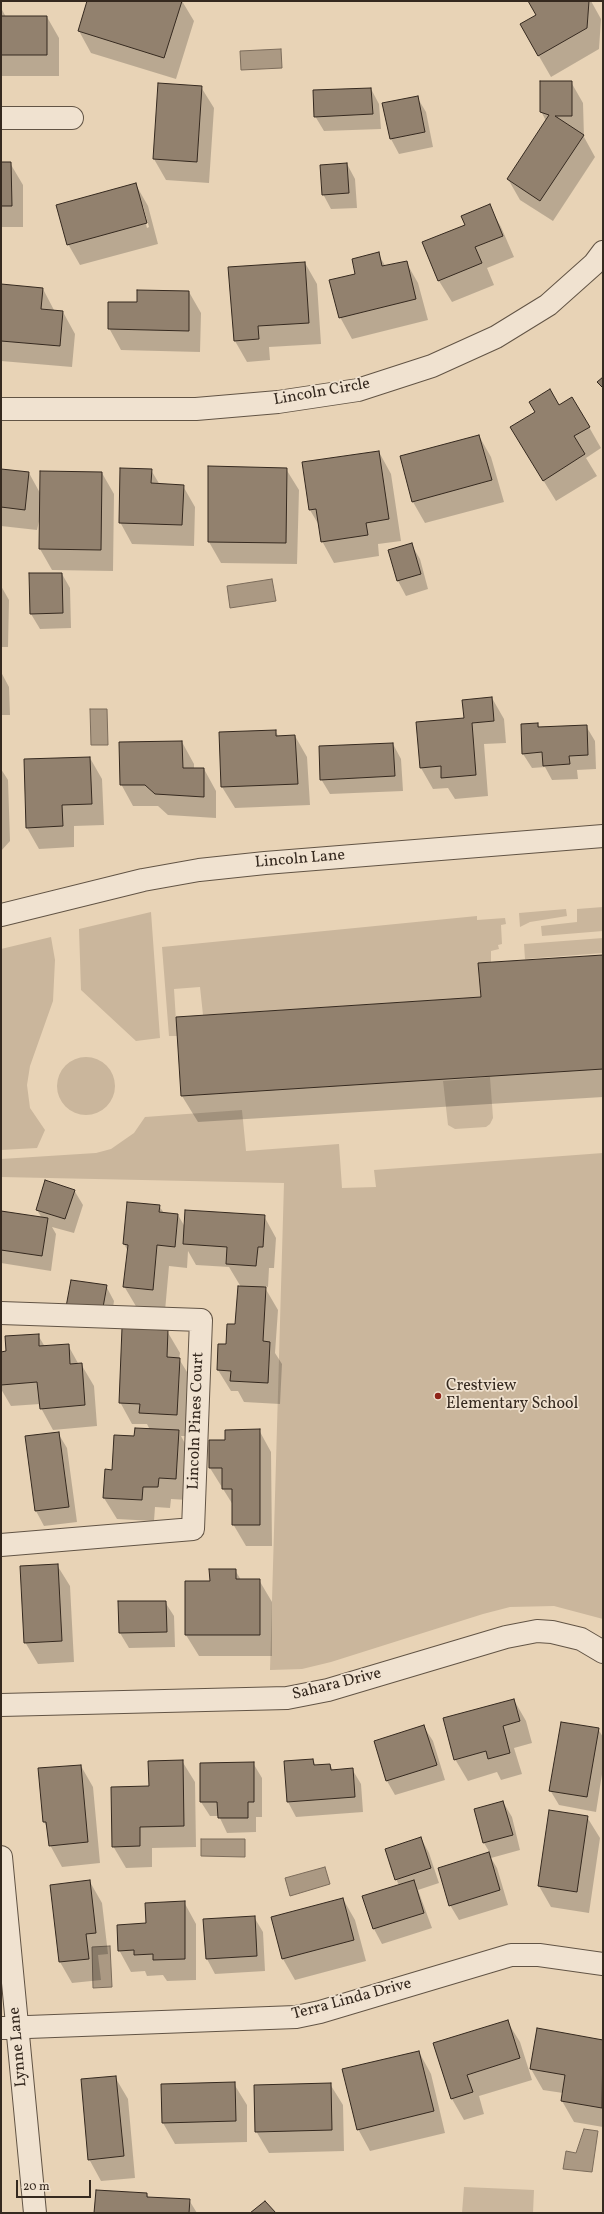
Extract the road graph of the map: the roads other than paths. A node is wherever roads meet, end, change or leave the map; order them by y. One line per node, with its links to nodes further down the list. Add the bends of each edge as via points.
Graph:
1 (1, 118): 2 (street)
2 (72, 118)
3 (603, 252): 4 (street, Lincoln Circle, via 594,264 548,305 496,336 432,366 358,390 278,402 196,409)
4 (1, 409)
5 (603, 836): 6 (street, Lincoln Lane, via 265,862 199,870 143,880)
6 (1, 915)
7 (1, 1313): 8 (street, Lincoln Pines Court, via 201,1320 193,1529)
8 (1, 1545)
9 (598, 1649): 10 (street, Sahara Drive, via 581,1639 552,1632 521,1633 328,1690 287,1698)
10 (1, 1705)
11 (1, 1857): 13 (street, Lynne Lane)
12 (603, 1964): 13 (street, Terra Linda Drive, via 539,1955 511,1955 296,2017)
13 (9, 2028): 14 (street, Lynne Lane)
14 (35, 2213)

